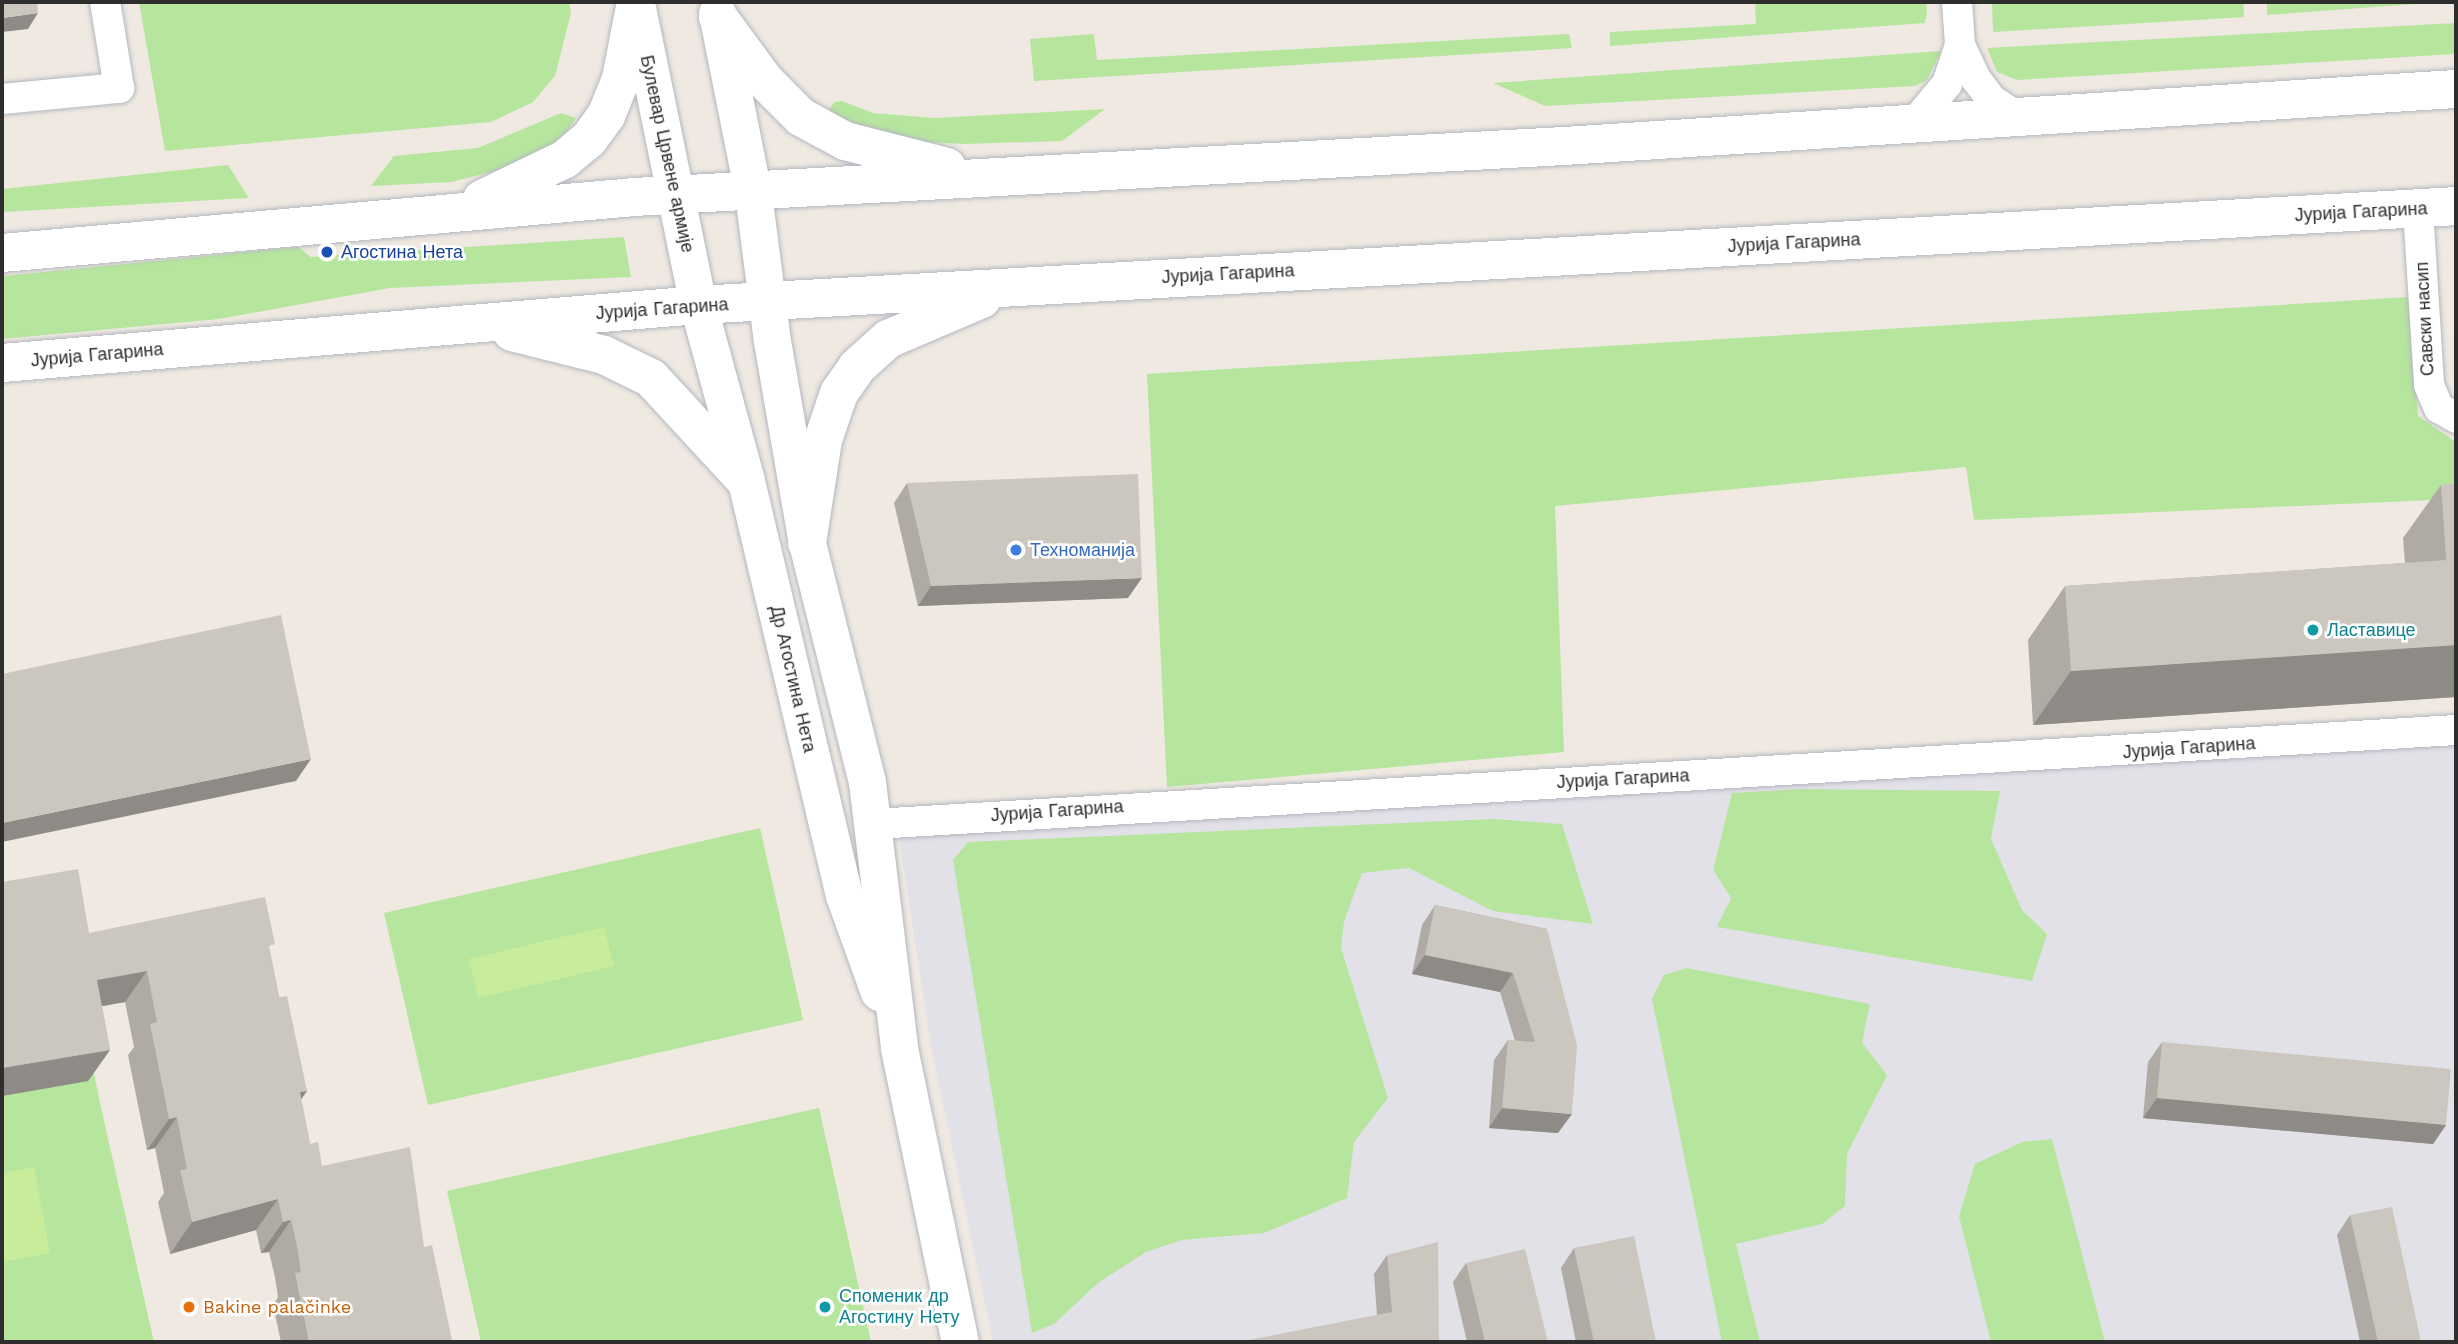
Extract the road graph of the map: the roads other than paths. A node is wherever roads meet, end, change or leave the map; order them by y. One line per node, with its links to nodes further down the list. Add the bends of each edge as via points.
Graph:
1 (105, 2): 7 (street, via 119,88)
2 (636, 2): 12 (street, Булевар Црвене армије); 15 (main road, via 621,79 606,116 589,139 531,178)
3 (1957, 2): 5 (street)
4 (716, 9): 10 (main road, via 785,104 822,130 888,155); 11 (street)
5 (1961, 45): 8 (street, via 1976,79 1992,100); 9 (street, via 1947,84)
6 (2456, 89): 8 (main road)
7 (2, 100)
8 (2015, 115): 9 (main road)
9 (1915, 122): 10 (main road)
10 (1004, 178): 11 (main road)
11 (753, 192): 12 (main road); 18 (street)
12 (675, 195): 15 (main road); 19 (street, Булевар Црвене армије)
13 (2456, 206): 14 (main road, Јурија Гагарина)
14 (2418, 209): 17 (main road, Јурија Гагарина); 22 (street, Савски насип, via 2429,385 2439,408)
15 (438, 213): 16 (main road)
16 (2, 253)
17 (1016, 285): 18 (main road, Јурија Гагарина); 24 (main road, via 913,326 888,339 857,367 839,393 823,440)
18 (766, 301): 19 (main road, Јурија Гагарина); 24 (street, Др Агостина Нета)
19 (698, 305): 20 (main road, Јурија Гагарина); 23 (street, Др Агостина Нета)
20 (454, 325): 21 (main road, Јурија Гагарина); 23 (main road, via 527,334 604,355 636,370 675,400)
21 (2, 363)
22 (2456, 418)
23 (746, 481): 27 (street, Др Агостина Нета, via 844,895)
24 (807, 544): 26 (street, Др Агостина Нета, via 860,745)
25 (2456, 730): 26 (street, Јурија Гагарина)
26 (874, 824): 27 (street, Др Агостина Нета)
27 (899, 1048): 28 (street, Др Агостина Нета)
28 (960, 1342)

